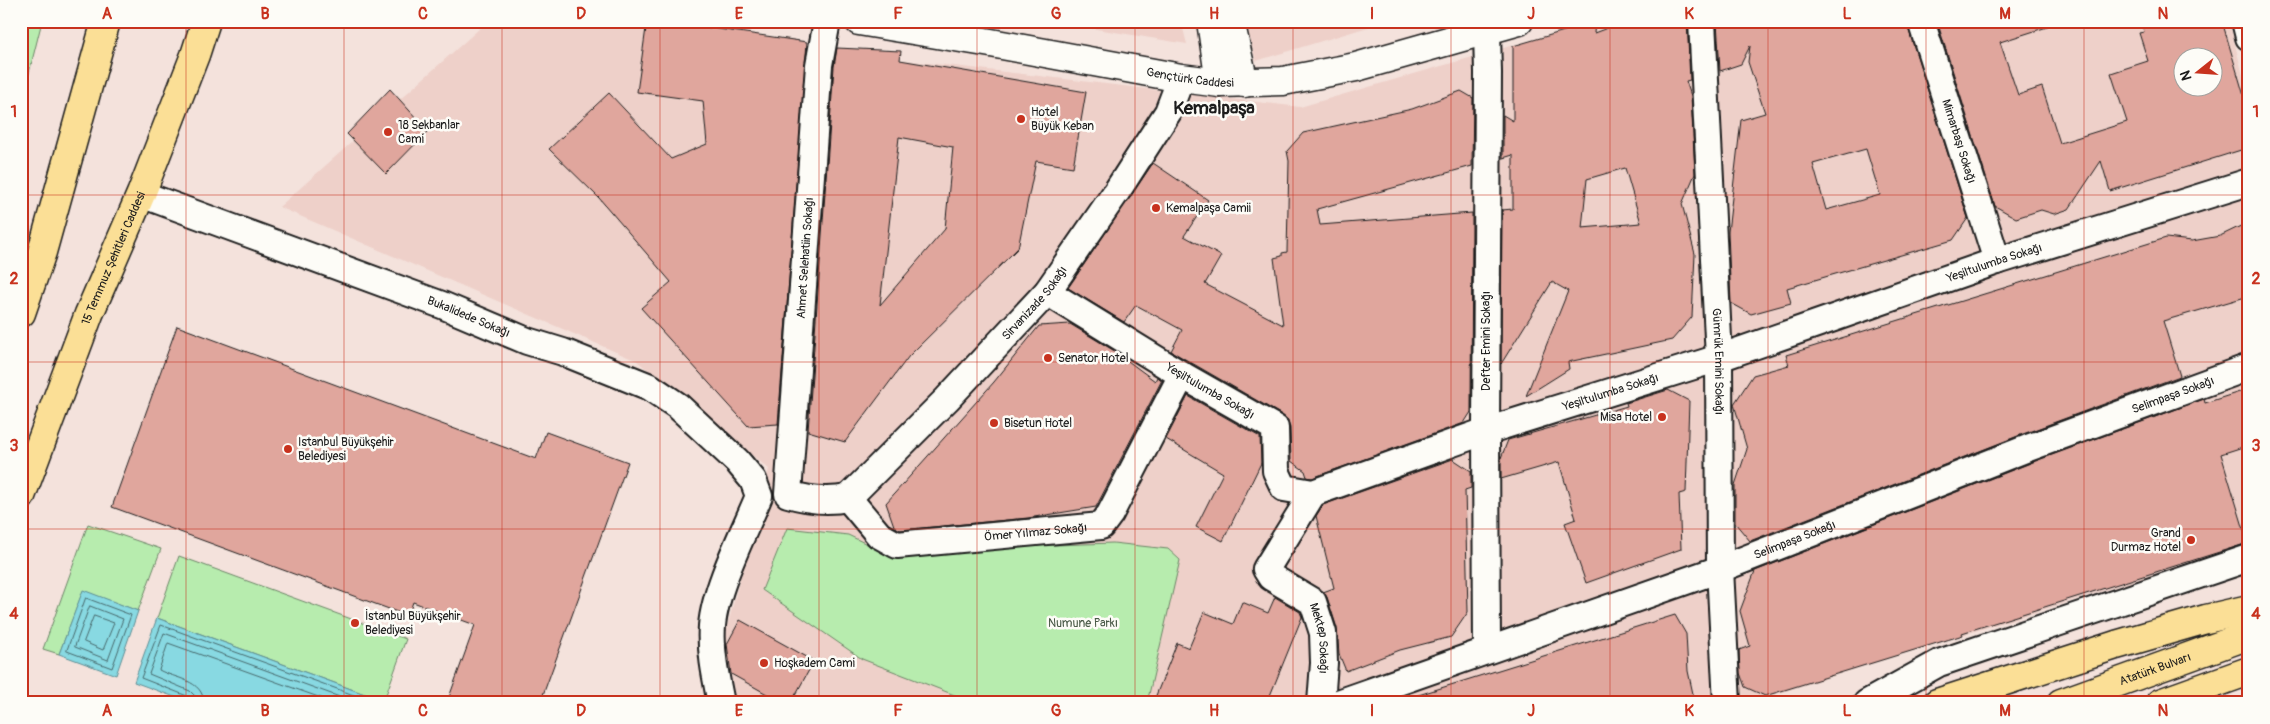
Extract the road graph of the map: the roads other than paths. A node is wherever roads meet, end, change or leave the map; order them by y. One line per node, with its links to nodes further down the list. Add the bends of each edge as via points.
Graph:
1 (106, 21): 21 (main road, via 44,244)
2 (195, 21): 14 (main road)
3 (206, 21): 14 (main road, 15 Temmuz Şehitleri Caddesi)
4 (827, 21): 28 (street, Ahmet Selehatiin Sokağı, via 819,65 788,494 817,500)
5 (859, 21): 15 (main road, Gençtürk Caddesi)
6 (1211, 21): 16 (main road)
7 (1230, 21): 16 (main road)
8 (1519, 21): 12 (main road, Gençtürk Caddesi)
9 (1702, 21): 22 (street, Gümrük Emini Sokağı)
10 (1921, 21): 19 (street, Mimarbaşı Sokağı)
11 (2245, 21): 13 (street)
12 (1485, 26): 16 (main road, Gençtürk Caddesi, via 1356,67 1283,81); 25 (street, Defter Emini Sokağı)
13 (2249, 37)
14 (195, 55): 18 (main road, 15 Temmuz Şehitleri Caddesi)
15 (1181, 78): 16 (main road, Gençtürk Caddesi); 20 (street, Sirvanizade Sokağı, via 1168,112)
16 (1232, 83)
17 (2249, 182): 19 (street, Yeşiltulumba Sokağı)
18 (141, 194): 27 (main road, 15 Temmuz Şehitleri Caddesi, via 89,314); 35 (street, Bukalidede Sokağı, via 442,305 526,341 563,352 650,387 678,406 737,461 753,480 759,496 722,584 712,625 712,653)
19 (1997, 261): 22 (street, Yeşiltulumba Sokağı)
20 (1047, 292): 24 (street, Yeşiltulumba Sokağı); 28 (street, Sirvanizade Sokağı)
21 (21, 313)
22 (1719, 358): 25 (street, Yeşiltulumba Sokağı); 30 (street, Gümrük Emini Sokağı)
23 (2249, 367): 30 (street, Selimpaşa Sokağı, via 2072,431)
24 (1182, 375): 26 (street, Yeşiltulumba Sokağı, via 1276,428 1276,472 1284,488); 28 (street, Ömer Yılmaz Sokağı, via 1101,526 897,546 879,535)
25 (1486, 431): 26 (street, Yeşiltulumba Sokağı); 33 (street, Defter Emini Sokağı)
26 (1313, 493): 36 (street, Mektep Sokağı, via 1266,568 1271,577 1313,602 1323,633)
27 (21, 496)
28 (848, 498)
29 (2249, 558): 39 (street, via 1939,663)
30 (1720, 569): 33 (street, Selimpaşa Sokağı); 38 (street, Gümrük Emini Sokağı)
31 (2249, 609): 40 (main road, via 2206,618)
32 (2249, 635): 41 (main road, Atatürk Bulvarı)
33 (1487, 650): 37 (street, Selimpaşa Sokağı)
34 (2249, 671): 42 (main road)
35 (721, 703)
36 (1321, 703)
37 (1338, 703)
38 (1727, 703)
39 (1867, 703)
40 (1937, 703)
41 (2061, 703)
42 (2160, 703)

